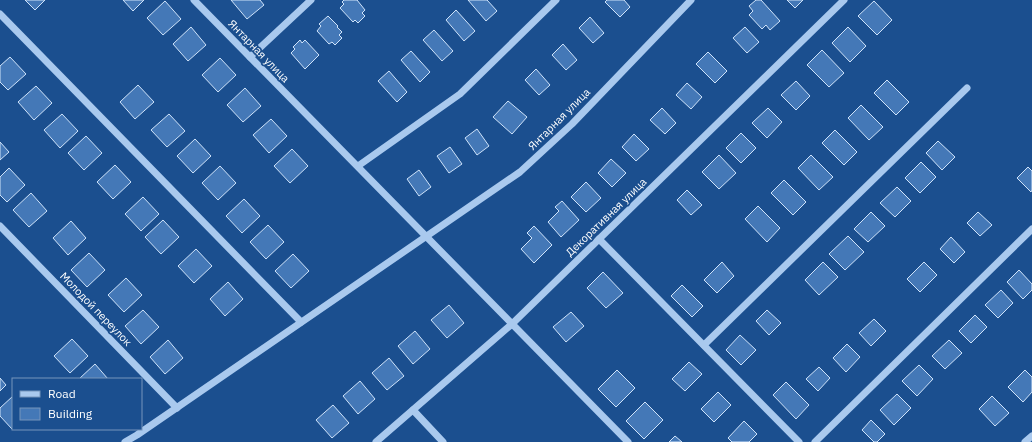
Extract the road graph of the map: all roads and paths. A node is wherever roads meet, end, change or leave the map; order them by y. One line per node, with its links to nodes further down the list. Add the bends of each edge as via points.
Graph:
1 (194, 0): 7 (street, Янтарная улица)
2 (311, 0): 7 (street)
3 (556, 0): 9 (street, via 460,94)
4 (692, 0): 12 (street, Янтарная улица, via 572,124 520,172)
5 (844, 0): 13 (street, Декоративная улица)
6 (0, 14): 14 (street)
7 (250, 57): 9 (street, Янтарная улица)
8 (967, 88): 16 (street)
9 (358, 166): 12 (street, Янтарная улица)
10 (0, 226): 17 (street, Молодой переулок)
11 (1032, 229): 25 (street)
12 (426, 237): 14 (street); 15 (street, Янтарная улица)
13 (599, 239): 15 (street, Декоративная улица); 16 (street)
14 (301, 322): 17 (street)
15 (512, 324): 18 (street, Декоративная улица); 23 (street, Янтарная улица)
16 (704, 345): 24 (street)
17 (177, 408): 20 (street)
18 (413, 410): 21 (street, Декоративная улица); 22 (street)
19 (1032, 436): 26 (street)
20 (125, 442)
21 (376, 442)
22 (443, 442)
23 (628, 442)
24 (799, 442)
25 (815, 442)
26 (1025, 442)

